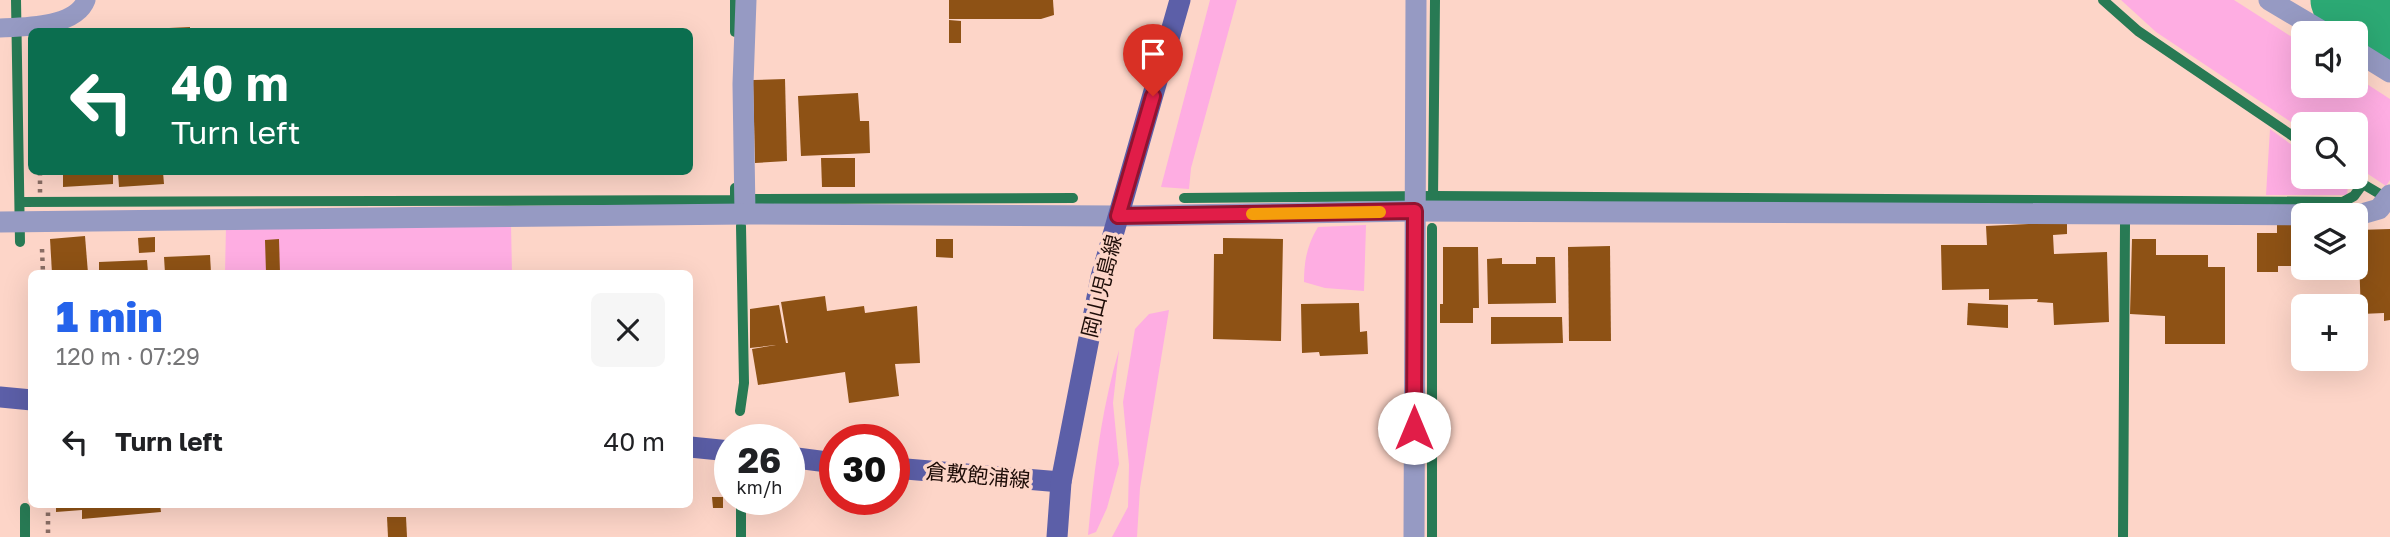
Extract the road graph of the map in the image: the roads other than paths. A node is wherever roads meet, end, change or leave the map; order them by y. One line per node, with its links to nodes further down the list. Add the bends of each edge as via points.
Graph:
1 (86, 0): 7 (lane, via 72,16 30,27)
2 (746, 0): 12 (street)
3 (1180, 0): 13 (main road, 岡山児島線)
4 (1416, 0): 10 (street)
5 (2269, 0): 6 (street)
6 (2305, 21)
7 (0, 28)
8 (2368, 58): 9 (street)
9 (2390, 72)
10 (1415, 200): 11 (street, via 2358,215); 13 (street); 22 (street)
11 (2384, 202)
12 (745, 214): 13 (street); 14 (street)
13 (1118, 216): 20 (main road, 岡山児島線, via 1087,343)
14 (3, 222)
15 (0, 397): 16 (main road)
16 (28, 400)
17 (693, 447): 18 (main road)
18 (714, 449)
19 (910, 469): 20 (main road, 倉敷飽浦線)
20 (1062, 482): 21 (main road, 岡山児島線)
21 (1057, 537)
22 (1414, 537)

